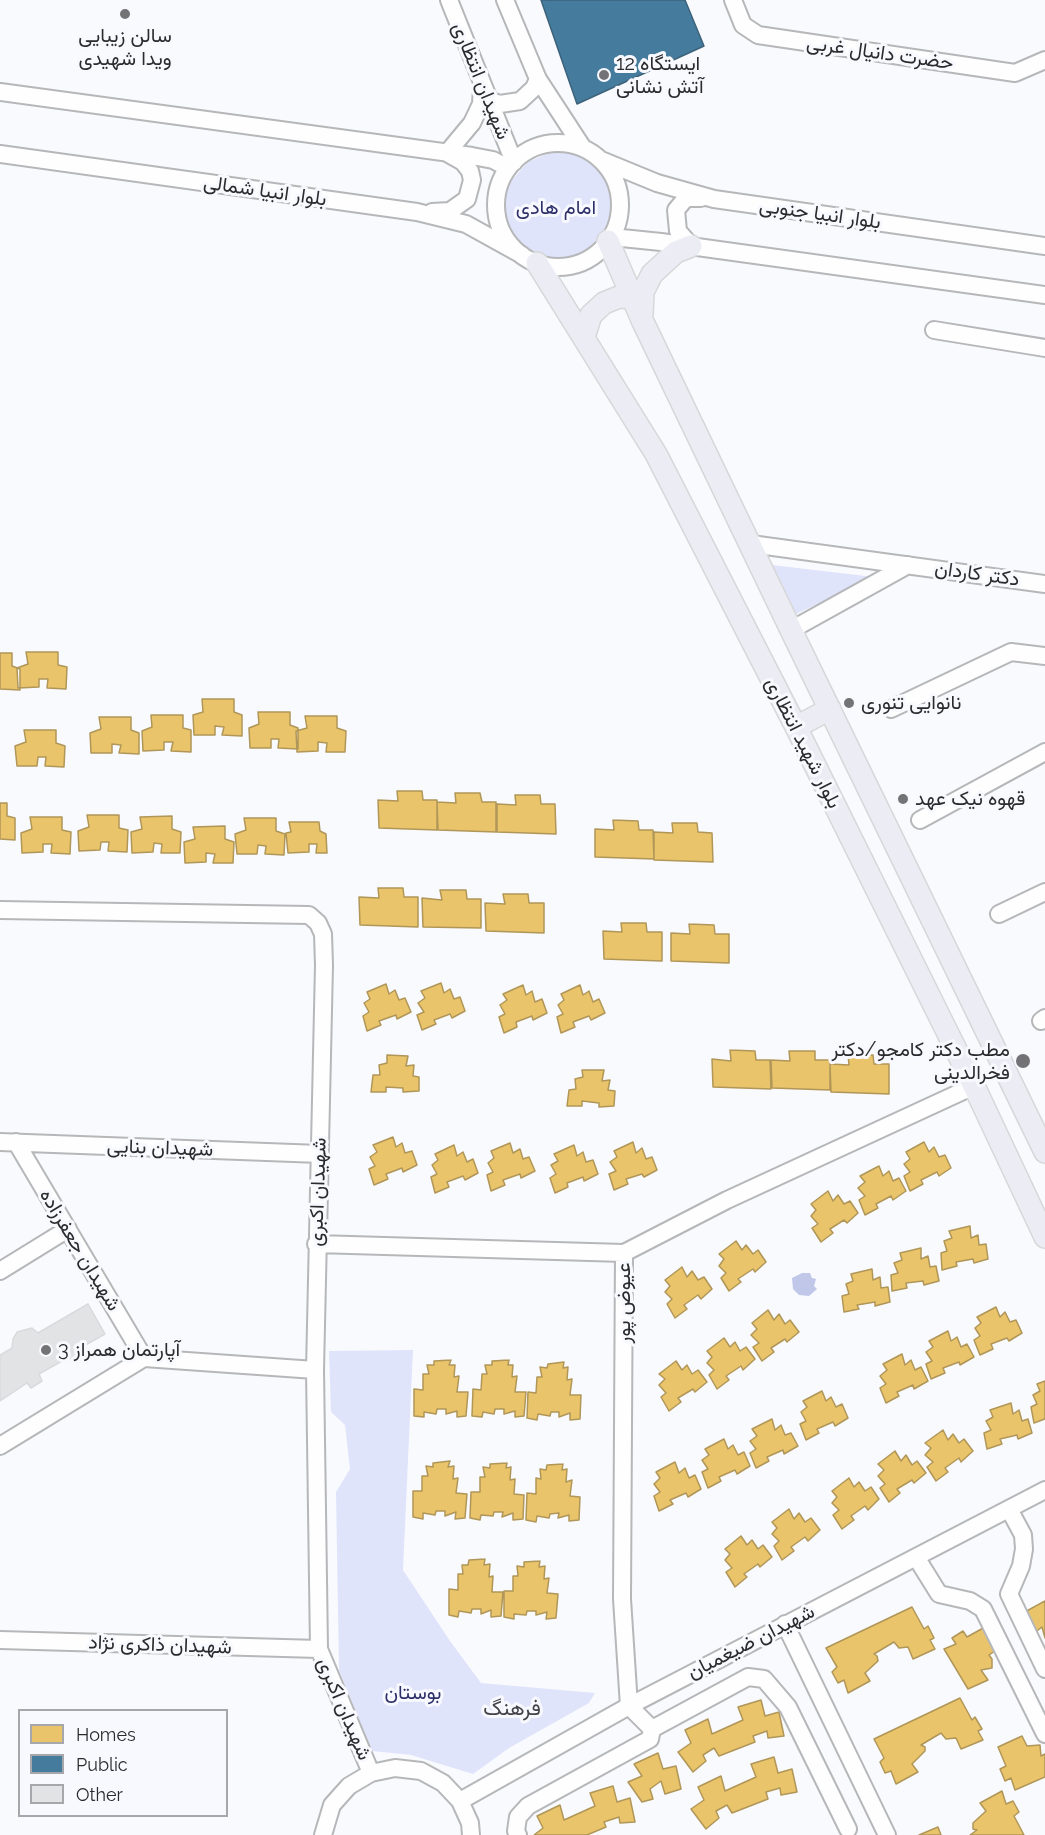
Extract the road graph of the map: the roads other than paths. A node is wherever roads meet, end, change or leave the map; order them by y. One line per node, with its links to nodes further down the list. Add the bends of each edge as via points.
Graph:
1 (448, 0): 6 (street, شهیدان انتظاری)
2 (505, 0): 5 (street)
3 (733, 0): 4 (street, حضرت دانیال غربی, via 743,25 758,35 1015,73)
4 (1045, 60)
5 (538, 79): 8 (street, via 528,96 520,101); 9 (street)
6 (482, 86): 8 (street, شهیدان انتظاری); 10 (street, via 481,104 472,123)
7 (0, 92): 10 (street)
8 (491, 102): 13 (street, شهیدان انتظاری)
9 (583, 148): 12 (street); 13 (street, via 557,143 531,149)
10 (447, 153): 13 (street); 15 (street, via 470,171 467,199 450,211)
11 (0, 154): 15 (street, بلوار انبیا شمالی)
12 (601, 160): 14 (street, بلوار انبیا جنوبی, via 657,183); 16 (street, via 619,192 620,210)
13 (511, 165): 19 (street, via 500,183 498,223 507,241)
14 (714, 199): 17 (street, via 686,198 676,210 678,231); 18 (street, بلوار انبیا جنوبی)
15 (417, 212): 19 (street, بلوار انبیا شمالی, via 466,224)
16 (610, 239): 17 (street); 19 (street, via 591,257 574,265 555,267); 21 (main road, بلوار شهید انتظاری)
17 (691, 246): 20 (street); 22 (main road, via 671,256 652,274 643,292)
18 (1045, 246)
19 (529, 259): 24 (main road, بلوار شهید انتظاری)
20 (1045, 295)
21 (634, 298): 22 (main road, بلوار شهید انتظاری); 24 (main road, via 619,297 604,303 591,315)
22 (643, 322): 26 (main road, بلوار شهید انتظاری)
23 (934, 330): 25 (street)
24 (584, 336): 33 (main road, بلوار شهید انتظاری, via 656,454)
25 (1045, 348)
26 (751, 544): 27 (street, دکتر کاردان); 29 (main road, بلوار شهید انتظاری)
27 (908, 565): 28 (street, دکتر کاردان); 29 (street)
28 (1045, 584)
29 (791, 630): 31 (main road, بلوار شهید انتظاری)
30 (1045, 656): 32 (street, via 1011,651)
31 (830, 709): 33 (main road); 41 (main road, بلوار شهید انتظاری)
32 (891, 709)
33 (796, 726): 39 (main road, بلوار شهید انتظاری)
34 (1045, 752): 35 (street)
35 (920, 820)
36 (1045, 892): 38 (street)
37 (0, 910): 42 (street, شهیدان اکبری, via 309,915 323,934)
38 (999, 914)
39 (974, 1086): 44 (main road, بلوار شهید انتظاری); 46 (street, عیوض پور, via 727,1200)
40 (8, 1142): 42 (street, شهیدان بنایی); 43 (street, شهیدان جعفرزاده)
41 (1045, 1152)
42 (320, 1154): 45 (street, شهیدان اکبری)
43 (68, 1229): 47 (street); 48 (street, شهیدان جعفرزاده)
44 (1045, 1237)
45 (316, 1244): 46 (street); 49 (street, شهیدان اکبری)
46 (624, 1253): 58 (street, عیوض پور, via 622,1599)
47 (0, 1271)
48 (144, 1358): 49 (street); 50 (street)
49 (315, 1370): 56 (street, شهیدان اکبری)
50 (0, 1446)
51 (1045, 1490): 52 (street, شهیدان ضیغمیان)
52 (1009, 1509): 53 (street, شهیدان ضیغمیان); 57 (street, via 1023,1535 1024,1549 1009,1594)
53 (916, 1557): 54 (street, شهیدان ضیغمیان); 60 (street, via 939,1594 970,1601 983,1609)
54 (785, 1624): 58 (street, شهیدان ضیغمیان); 67 (street)
55 (0, 1640): 56 (street, شهیدان ذاکری نژاد)
56 (319, 1649): 61 (street, شهیدان اکبری)
57 (1045, 1669)
58 (629, 1706): 59 (street); 62 (street, شهیدان ضیغمیان)
59 (652, 1729): 63 (street, via 748,1677 764,1679 788,1707); 66 (street, via 650,1739 528,1806 518,1817)
60 (1045, 1734)
61 (370, 1773): 62 (street, via 395,1768 420,1772 443,1783); 64 (street, via 349,1786 333,1805)
62 (460, 1802): 65 (street)
63 (848, 1829)
64 (323, 1835)
65 (471, 1835)
66 (518, 1835)
67 (887, 1835)

